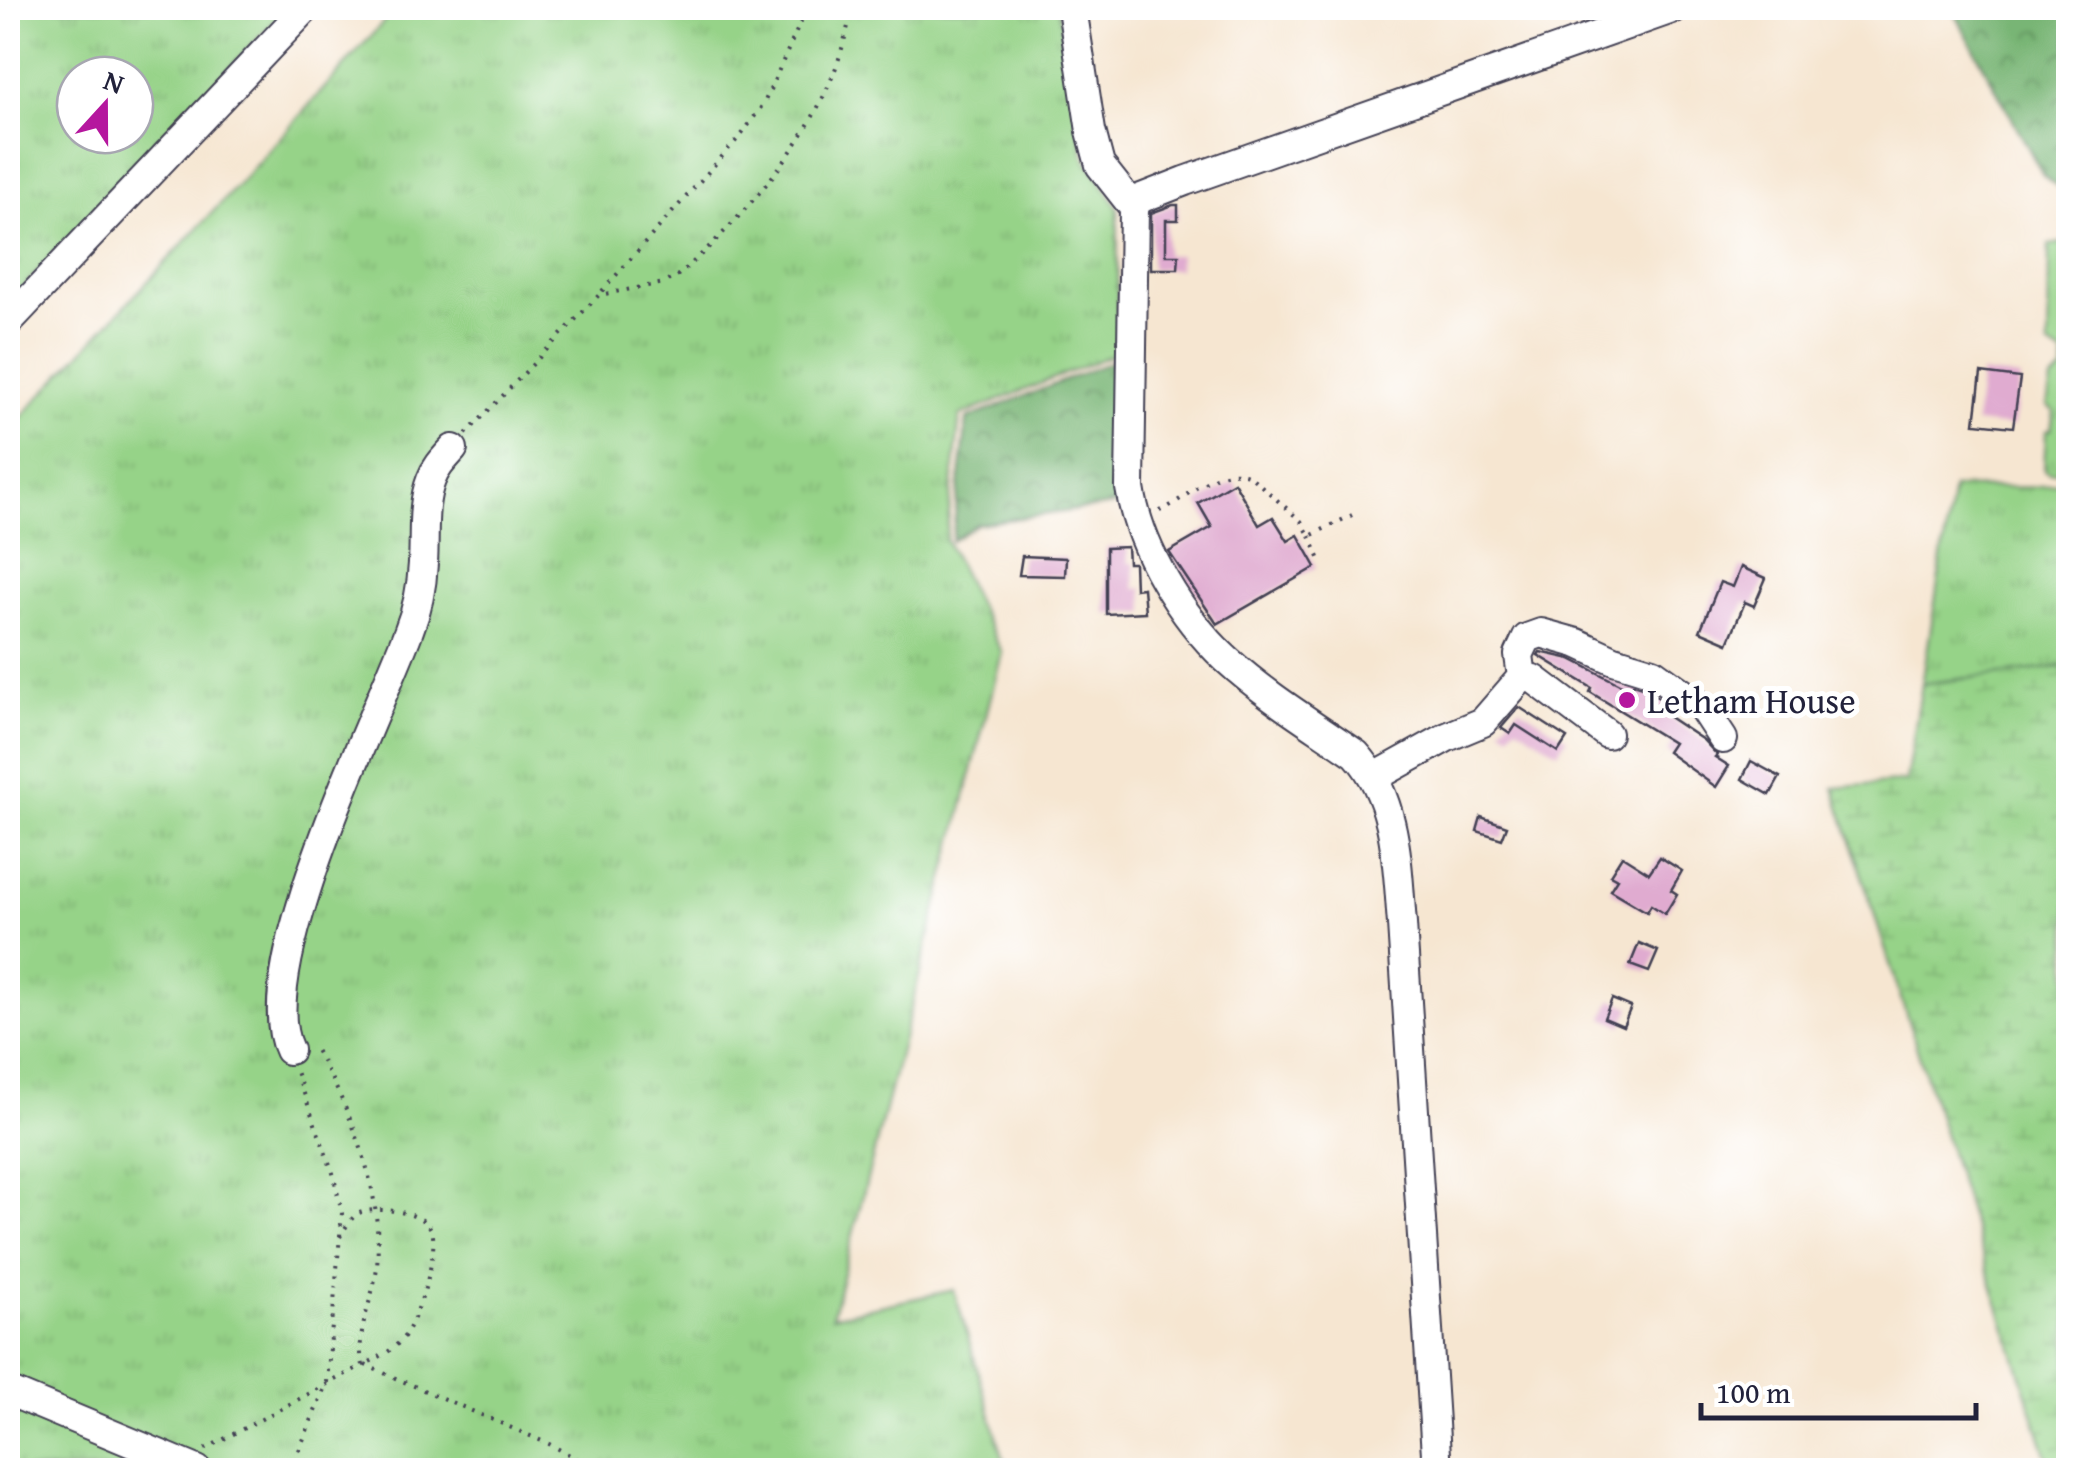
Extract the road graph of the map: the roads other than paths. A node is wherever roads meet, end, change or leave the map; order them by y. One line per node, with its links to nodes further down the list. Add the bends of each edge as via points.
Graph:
1 (306, 8): 5 (street)
2 (1072, 8): 4 (street, via 1100,165)
3 (1675, 8): 4 (street, via 1184,181 1139,199)
4 (1134, 208): 10 (street, via 1130,488 1137,521 1160,573 1224,658 1356,754)
5 (8, 322)
6 (453, 448): 11 (street, via 430,483 411,626 305,894 284,975)
7 (1522, 677): 8 (street, via 1534,679); 9 (street, via 1519,655 1527,638 1541,633 1578,643 1653,672 1702,707); 10 (street, via 1483,722)
8 (1607, 734)
9 (1723, 739)
10 (1375, 776): 14 (street, via 1396,849)
11 (285, 1043)
12 (8, 1391): 13 (street)
13 (185, 1465)
14 (1437, 1470)

